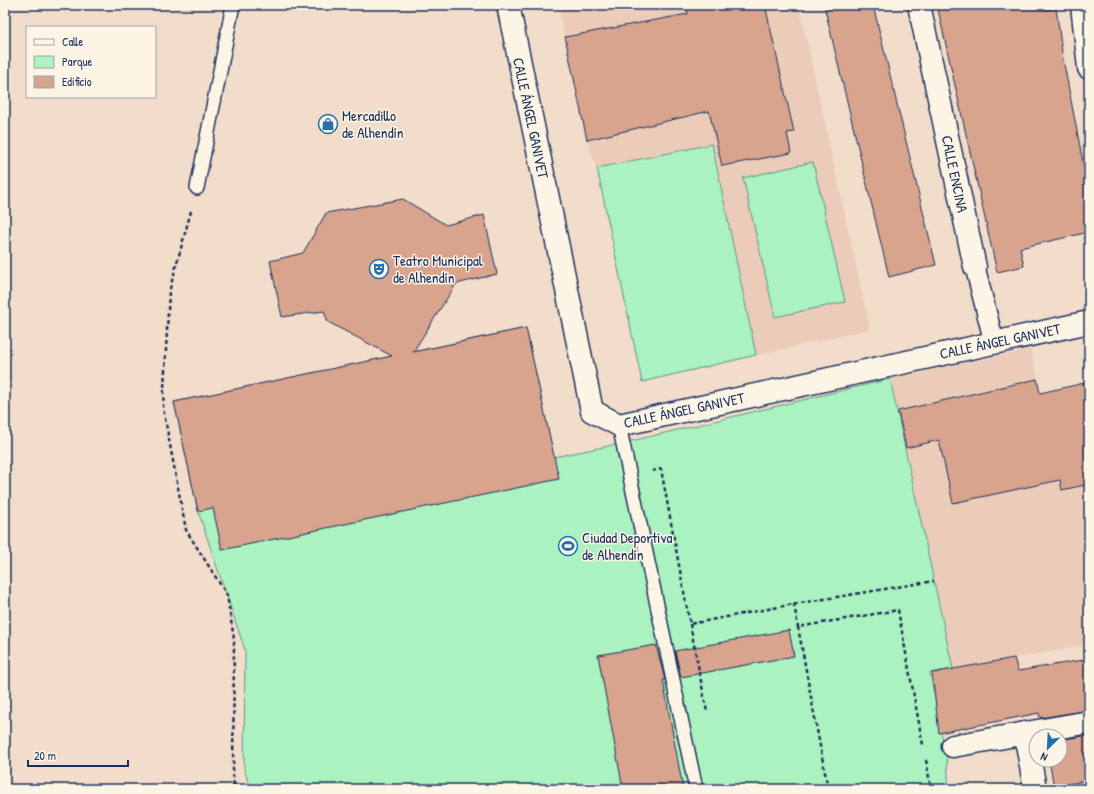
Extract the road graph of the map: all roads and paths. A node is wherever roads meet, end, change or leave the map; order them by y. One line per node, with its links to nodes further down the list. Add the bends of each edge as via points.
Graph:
1 (233, 5): 6 (lane)
2 (508, 5): 10 (street, CALLE ÁNGEL GANIVET, via 592,411)
3 (918, 5): 7 (street, CALLE ENCINA)
4 (1082, 5): 5 (street)
5 (1089, 68)
6 (197, 188): 22 (path, via 169,292 163,408 186,530 227,595 234,639)
7 (975, 267): 9 (street, CALLE ENCINA)
8 (1089, 322): 9 (street, CALLE ÁNGEL GANIVET)
9 (994, 342): 10 (street, CALLE ÁNGEL GANIVET)
10 (618, 425): 11 (lane)
11 (630, 476): 14 (path, via 661,469); 23 (lane)
12 (934, 581): 13 (path)
13 (794, 604): 14 (path); 15 (path)
14 (690, 624): 16 (path)
15 (798, 627): 20 (path, via 898,610); 24 (path)
16 (707, 715)
17 (1089, 722): 18 (street)
18 (1025, 733): 19 (street); 26 (street)
19 (953, 746)
20 (924, 750)
21 (926, 758): 25 (path)
22 (235, 789)
23 (696, 789)
24 (828, 789)
25 (931, 789)
26 (1035, 789)

